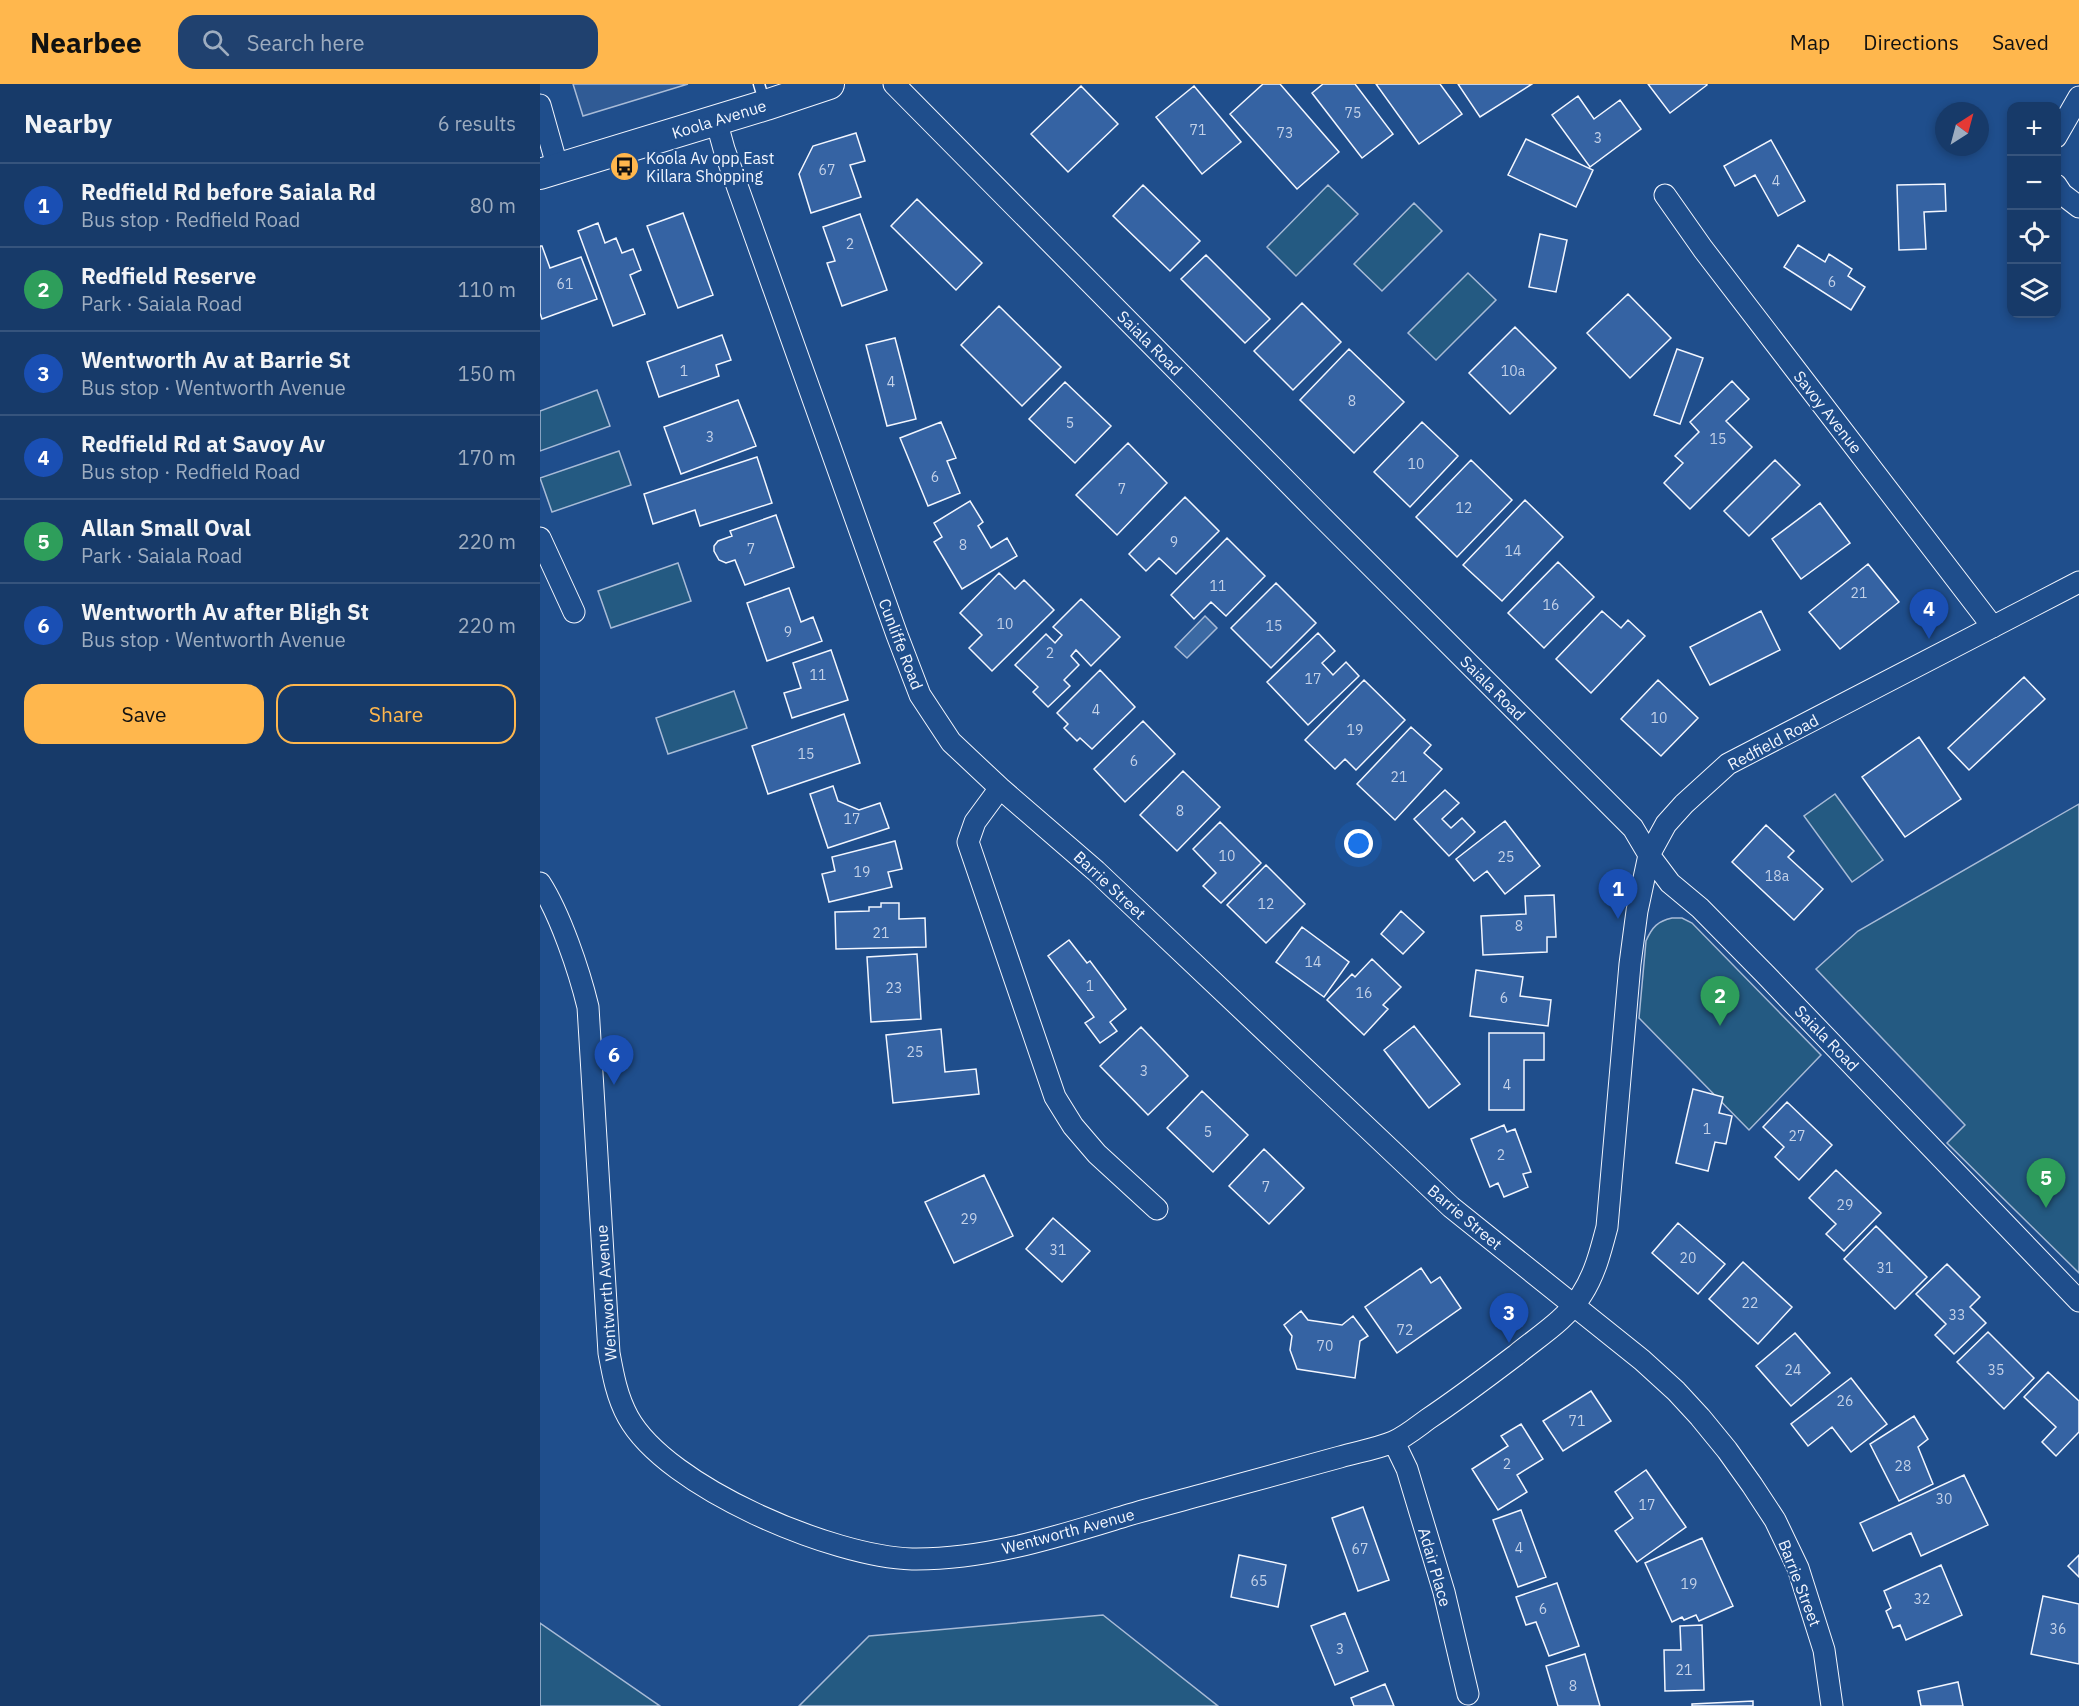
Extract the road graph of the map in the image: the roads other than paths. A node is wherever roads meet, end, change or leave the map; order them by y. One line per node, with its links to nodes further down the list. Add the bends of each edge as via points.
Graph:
1 (829, 84): 3 (street, Koola Avenue)
2 (894, 84): 17 (street, Saiala Road, via 1633,828)
3 (762, 95): 6 (street, Koola Avenue)
4 (2079, 98): 7 (street)
5 (540, 105): 8 (street)
6 (716, 120): 8 (street, Koola Avenue); 16 (street, Cunliffe Road, via 920,695 951,742)
7 (2061, 129)
8 (549, 171)
9 (2061, 192): 11 (street)
10 (1665, 195): 15 (street, Savoy Avenue)
11 (2079, 207)
12 (540, 538): 14 (street)
13 (2079, 582): 15 (street, Redfield Road)
14 (573, 612)
15 (1993, 627): 17 (street, Redfield Road, via 1728,764 1666,824)
16 (1000, 788): 19 (street, via 975,822 968,842 1056,1097 1073,1126 1097,1154); 21 (street, Barrie Street, via 1096,871 1451,1207)
17 (1649, 855): 20 (street, Saiala Road, via 1670,883 1765,974); 21 (street, Redfield Road, via 1636,911 1630,964 1607,1227 1600,1257)
18 (540, 882): 22 (street, Wentworth Avenue, via 550,899 588,1007 609,1353 615,1383 628,1418 662,1455 684,1472 754,1513 836,1546 898,1557 947,1558 1047,1540)
19 (1158, 1209)
20 (2079, 1301)
21 (1574, 1305): 22 (street, Wentworth Avenue, via 1563,1319); 24 (street, Barrie Street, via 1676,1391 1727,1450 1764,1503 1798,1568 1824,1650)
22 (1394, 1442): 23 (street, Adair Place, via 1407,1469 1444,1592)
23 (1468, 1694)
24 (1832, 1706)

